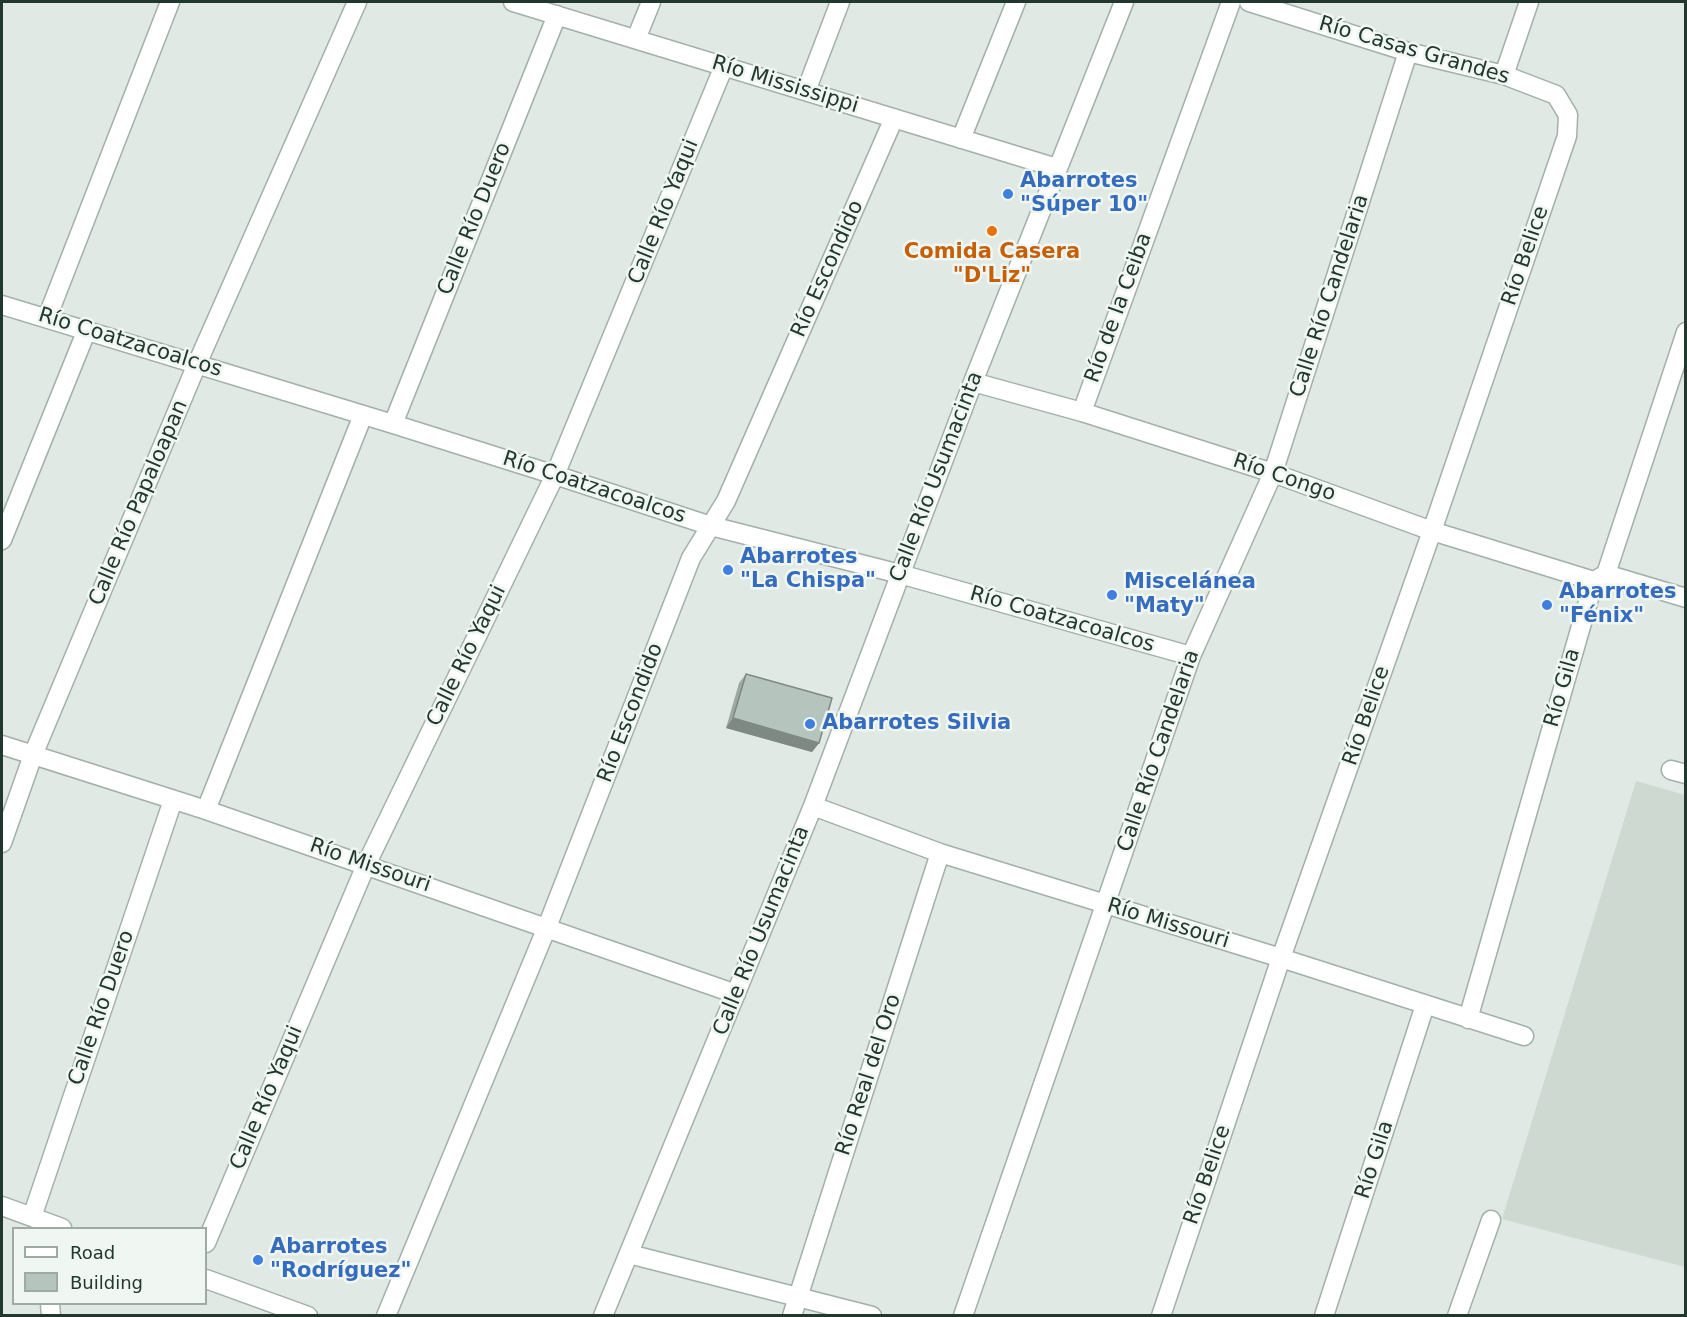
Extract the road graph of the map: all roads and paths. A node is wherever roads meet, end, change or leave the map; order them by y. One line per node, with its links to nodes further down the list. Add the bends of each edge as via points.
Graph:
1 (170, 2): 22 (street)
2 (357, 2): 25 (street, Calle Río Papaloapan)
3 (513, 2): 11 (street, Río Mississippi)
4 (651, 2): 12 (street)
5 (840, 2): 16 (street)
6 (1016, 2): 19 (street)
7 (1124, 2): 20 (street, Calle Río Usumacinta)
8 (1231, 2): 27 (street, Río de la Ceiba)
9 (1249, 2): 13 (street, Río Casas Grandes)
10 (1529, 2): 15 (street)
11 (557, 15): 12 (street, Río Mississippi); 29 (street, Calle Río Duero)
12 (636, 39): 14 (street, Río Mississippi)
13 (1408, 52): 15 (street, Río Casas Grandes); 30 (street, Calle Río Candelaria)
14 (724, 66): 16 (street, Río Mississippi); 31 (street, Calle Río Yaqui)
15 (1504, 75): 17 (street, Río Casas Grandes, via 1556,95)
16 (806, 91): 18 (street, Río Mississippi)
17 (1569, 115): 33 (street, Río Belice, via 1567,136)
18 (894, 118): 19 (street, Río Mississippi); 32 (street, Río Escondido, via 726,501)
19 (961, 139): 20 (street, Río Mississippi)
20 (1057, 168): 26 (street, Calle Río Usumacinta)
21 (2, 305): 22 (street, Río Coatzacoalcos)
22 (47, 318): 23 (street, Río Coatzacoalcos)
23 (86, 332): 25 (street, Río Coatzacoalcos); 34 (street)
24 (1686, 332): 36 (street, Río Gila)
25 (197, 364): 28 (street, Río Coatzacoalcos); 40 (street, Calle Río Papaloapan)
26 (973, 382): 27 (street, Río Congo); 35 (street, Calle Río Usumacinta)
27 (1082, 412): 30 (street, Río Congo)
28 (363, 415): 29 (street, Río Coatzacoalcos); 43 (street)
29 (393, 424): 31 (street, Río Coatzacoalcos)
30 (1273, 473): 33 (street, Río Congo); 38 (street, Calle Río Candelaria)
31 (555, 475): 32 (street, Río Coatzacoalcos); 46 (street, Calle Río Yaqui)
32 (711, 526): 35 (street, Río Coatzacoalcos); 48 (street, Río Escondido, via 691,558)
33 (1432, 531): 36 (street, Río Congo); 49 (street, Río Belice)
34 (2, 540)
35 (900, 574): 38 (street, Río Coatzacoalcos); 42 (street, Calle Río Usumacinta)
36 (1600, 577): 37 (street, Río Congo); 52 (street, Río Gila)
37 (1686, 598)
38 (1191, 656): 47 (street, Calle Río Candelaria)
39 (2, 745): 40 (street, Río Missouri)
40 (33, 755): 41 (street, Río Missouri); 44 (street, Calle Río Papaloapan)
41 (173, 800): 43 (street, Río Missouri); 55 (street, Calle Río Duero)
42 (813, 806): 45 (street, Río Missouri); 50 (street, Calle Río Usumacinta)
43 (206, 810): 46 (street, Río Missouri)
44 (2, 843)
45 (940, 853): 47 (street, Río Missouri); 61 (street, Río Real del Oro)
46 (366, 865): 48 (street, Río Missouri); 58 (street, Calle Río Yaqui)
47 (1106, 905): 49 (street, Río Missouri); 67 (street, Calle Río Candelaria)
48 (547, 927): 50 (street, Río Missouri); 63 (street, Río Escondido)
49 (1281, 958): 51 (street, Río Missouri); 68 (street, Río Belice)
50 (736, 994): 59 (street, Calle Río Usumacinta)
51 (1425, 1005): 52 (street, Río Missouri); 69 (street, Río Gila)
52 (1467, 1019): 53 (street, Río Missouri)
53 (1524, 1036)
54 (2, 1206): 55 (street)
55 (32, 1217): 57 (street)
56 (1491, 1220): 70 (street)
57 (53, 1227)
58 (207, 1241)
59 (629, 1254): 61 (street); 64 (street, Calle Río Usumacinta)
60 (207, 1279): 62 (street)
61 (798, 1298): 65 (street, Río Real del Oro); 66 (street)
62 (298, 1314)
63 (386, 1316)
64 (603, 1316)
65 (792, 1316)
66 (872, 1316)
67 (963, 1316)
68 (1161, 1316)
69 (1324, 1316)
70 (1457, 1316)

